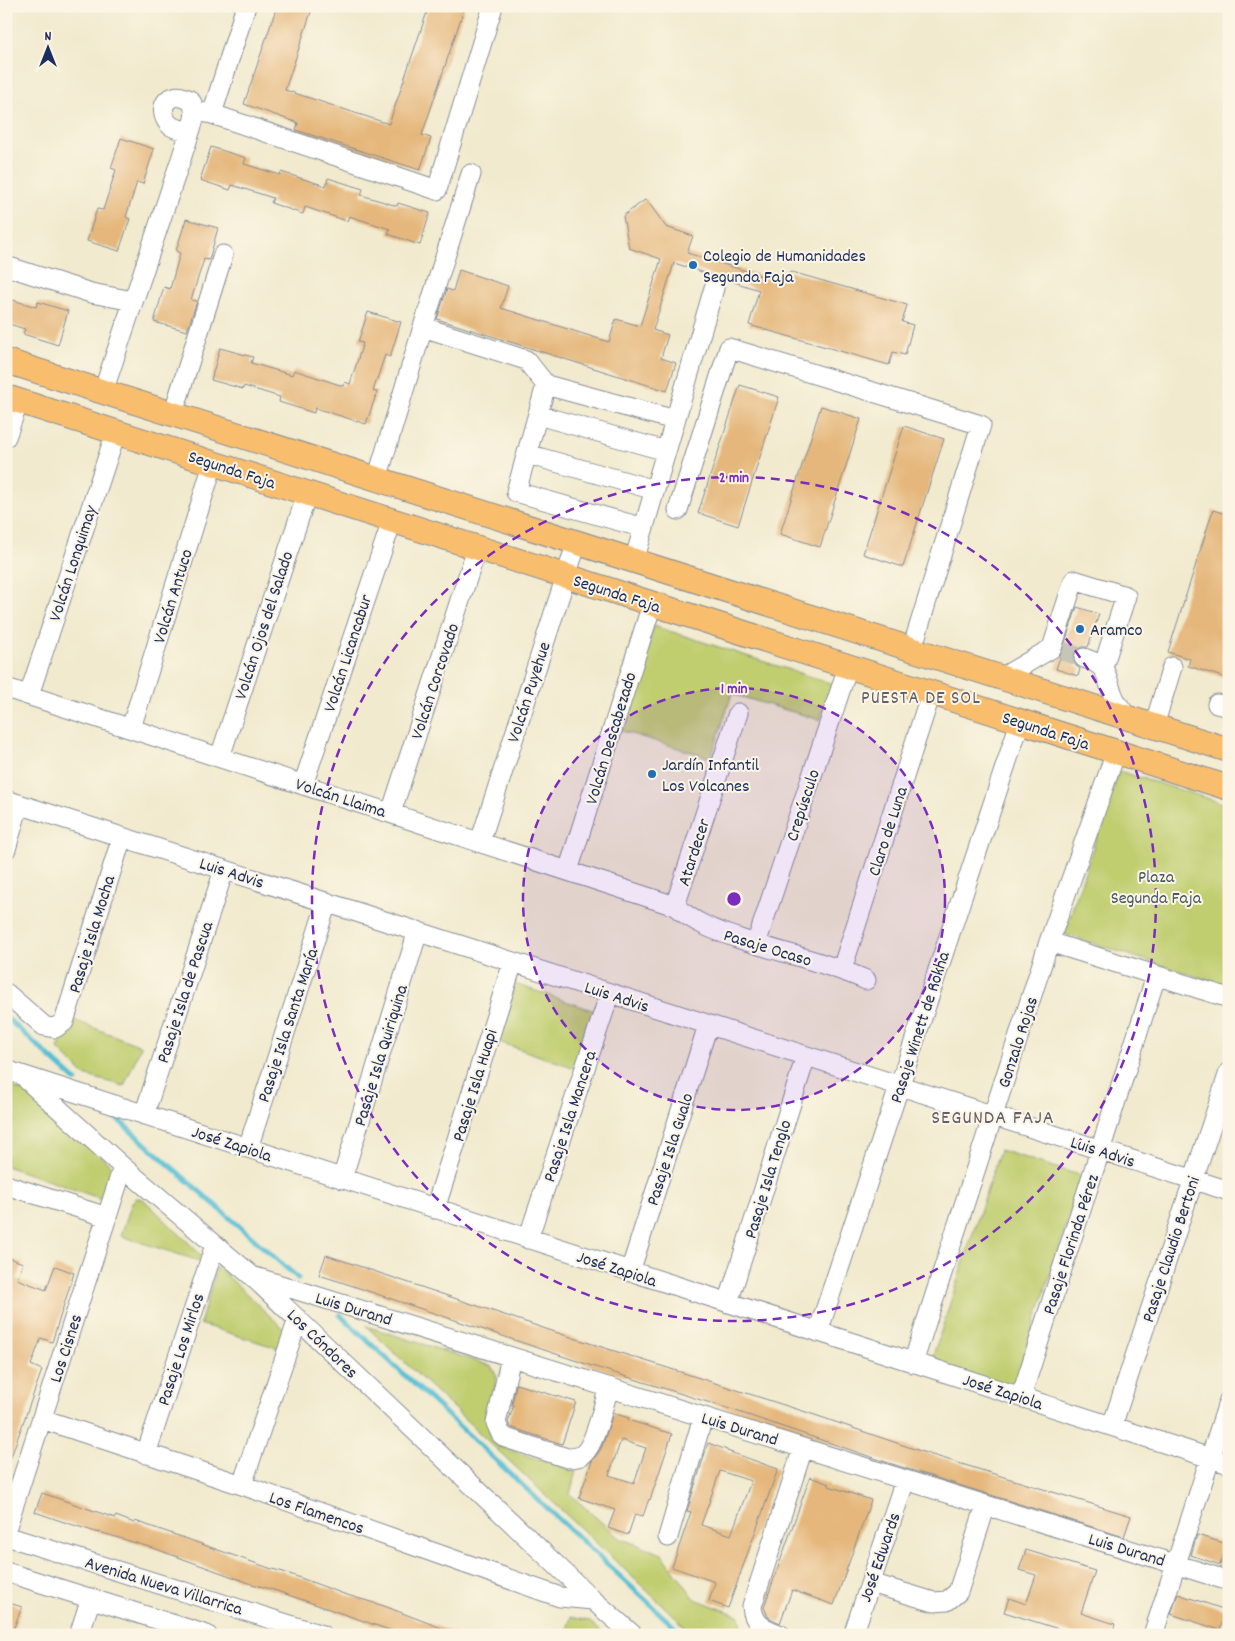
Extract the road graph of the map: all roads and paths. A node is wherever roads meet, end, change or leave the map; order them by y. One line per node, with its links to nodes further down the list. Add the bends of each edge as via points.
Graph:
1 (246, 6): 3 (street)
2 (493, 6): 3 (street, via 437,190)
3 (204, 113): 4 (street, via 195,118); 4 (street, via 182,97 168,100 163,113 170,125)
4 (190, 132): 9 (street)
5 (471, 174): 10 (street)
6 (223, 255): 15 (street)
7 (6, 266): 9 (street, via 91,293)
8 (714, 288): 17 (street)
9 (133, 301): 13 (street)
10 (423, 327): 12 (street, via 526,360); 23 (street)
11 (6, 361): 13 (main road, Segunda Faja)
12 (546, 384): 16 (street); 17 (street)
13 (103, 392): 15 (main road, Segunda Faja)
14 (12, 399): 18 (main road, Segunda Faja); 19 (street)
15 (173, 414): 23 (main road, Segunda Faja)
16 (538, 415): 20 (street); 21 (street)
17 (675, 420): 20 (street)
18 (116, 432): 22 (main road, Segunda Faja); 42 (street, Volcán Lonquimay)
19 (6, 437)
20 (666, 451): 24 (street)
21 (527, 454): 24 (street); 28 (street, via 516,492)
22 (213, 464): 25 (main road, Segunda Faja); 47 (street, Volcán Antuco)
23 (377, 479): 29 (main road, Segunda Faja)
24 (655, 490): 28 (street)
25 (307, 494): 27 (main road, Segunda Faja); 50 (street, Volcán Ojos del Salado)
26 (678, 510): 34 (street, via 729,348 981,426)
27 (392, 521): 30 (main road, Segunda Faja); 51 (street, Volcán Licancabur)
28 (644, 528): 31 (street)
29 (577, 542): 31 (main road, Segunda Faja); 32 (street, Volcán Puyehue)
30 (477, 548): 32 (main road, Segunda Faja); 54 (street, Volcán Corcovado)
31 (634, 561): 39 (main road, Segunda Faja)
32 (565, 576): 33 (main road, Segunda Faja); 56 (street, Volcán Puyehue)
33 (652, 604): 36 (main road, Segunda Faja); 59 (street, Volcán Descabezado)
34 (916, 636)
35 (1084, 658): 37 (street)
36 (848, 666): 41 (main road, Segunda Faja); 64 (street, Crepúsculo)
37 (1103, 666): 39 (street, via 1126,596 1074,580 1057,649); 44 (street, via 1114,698)
38 (1172, 666): 46 (street)
39 (1002, 678): 44 (main road, Segunda Faja)
40 (6, 688): 42 (street, Volcán Llaima)
41 (931, 693): 45 (main road, Segunda Faja); 66 (street, Claro de Luna)
42 (29, 695): 47 (street, Volcán Llaima)
43 (738, 713): 61 (street, Atardecer)
44 (1128, 718): 46 (main road, Segunda Faja)
45 (1020, 722): 49 (main road, Segunda Faja); 77 (street, Pasaje Winett de Rokha)
46 (1154, 726): 48 (main road, Segunda Faja)
47 (131, 728): 50 (street, Volcán Llaima)
48 (1229, 750)
49 (1116, 752): 52 (main road, Segunda Faja); 63 (street, Gonzalo Rojas)
50 (220, 757): 51 (street, Volcán Llaima)
51 (303, 785): 54 (street, Volcán Llaima)
52 (1229, 788)
53 (13, 802): 55 (street, Luis Advis); 57 (street)
54 (391, 813): 56 (street, Volcán Llaima)
55 (122, 837): 58 (street, Luis Advis); 69 (street, Pasaje Isla Mocha, via 64,1022 55,1028 44,1026)
56 (480, 842): 59 (street, Volcán Llaima)
57 (6, 849)
58 (224, 870): 60 (street, Luis Advis); 78 (street, Pasaje Isla de Pascua)
59 (568, 871): 61 (street, Volcán Llaima)
60 (327, 902): 62 (street, Luis Advis); 80 (street, Pasaje Isla Santa María)
61 (675, 906): 64 (street, Pasaje Ocaso, via 709,928)
62 (418, 931): 65 (street, Luis Advis); 83 (street, Pasaje Isla Quiriquina)
63 (1049, 942): 67 (street); 79 (street, Gonzalo Rojas)
64 (756, 944): 66 (street, Pasaje Ocaso)
65 (512, 962): 70 (street, Luis Advis); 87 (street, Pasaje Isla Huapi)
66 (842, 969): 68 (street, Pasaje Ocaso)
67 (1156, 976): 71 (street); 81 (street, Pasaje Florinda Pérez)
68 (866, 980)
69 (6, 993)
70 (610, 993): 72 (street, Luis Advis); 89 (street, Pasaje Isla Mancera)
71 (1229, 998)
72 (708, 1025): 73 (street, Luis Advis); 91 (street, Pasaje Isla Gualo)
73 (806, 1056): 77 (street, Luis Advis); 93 (street, Pasaje Isla Tenglo)
74 (6, 1061): 76 (street, Los Cóndores)
75 (1229, 1072): 84 (street, Pasaje Claudio Bertoni)
76 (14, 1073): 78 (street, José Zapiola); 82 (street, Los Cóndores)
77 (899, 1086): 79 (street, Luis Advis); 95 (street, Pasaje Winett de Rokha)
78 (144, 1115): 80 (street, José Zapiola)
79 (993, 1116): 81 (street, Luis Advis); 97 (street, Gonzalo Rojas)
80 (248, 1148): 83 (street, José Zapiola)
81 (1100, 1150): 84 (street, Luis Advis); 99 (street, Pasaje Florinda Pérez)
82 (123, 1168): 88 (street, Los Cisnes); 90 (street, Los Cóndores)
83 (342, 1179): 87 (street, José Zapiola)
84 (1193, 1180): 86 (street, Luis Advis); 103 (street, Pasaje Claudio Bertoni)
85 (6, 1185): 88 (street)
86 (1229, 1191)
87 (436, 1209): 89 (street, José Zapiola)
88 (107, 1217): 102 (street, Los Cisnes)
89 (528, 1238): 91 (street, José Zapiola)
90 (214, 1245): 92 (street, Los Cóndores); 105 (street, Pasaje Los Mirlos)
91 (630, 1272): 93 (street, José Zapiola)
92 (252, 1276): 94 (street, Los Cóndores); 96 (street, Luis Durand)
93 (728, 1303): 95 (street, José Zapiola)
94 (298, 1319): 109 (street); 119 (street, Los Cóndores)
95 (818, 1332): 97 (street, José Zapiola)
96 (511, 1357): 98 (street, Luis Durand); 98 (street, via 497,1417 501,1434 567,1458 582,1455 591,1445)
97 (913, 1363): 99 (street, José Zapiola)
98 (609, 1388): 101 (street, Luis Durand)
99 (1021, 1397): 103 (street, José Zapiola)
100 (1229, 1400): 106 (street)
101 (704, 1417): 104 (street, Luis Durand); 113 (street)
102 (42, 1419): 105 (street, Los Flamencos); 111 (street, Los Cisnes)
103 (1112, 1426): 106 (street, José Zapiola)
104 (804, 1448): 108 (street, Luis Durand); 124 (street, via 752,1606 754,1619 760,1626)
105 (146, 1454): 109 (street, Los Flamencos)
106 (1210, 1458): 107 (street, José Zapiola); 114 (street)
107 (1229, 1464)
108 (905, 1480): 110 (street, Luis Durand); 117 (street, José Edwards)
109 (242, 1486): 119 (street, Los Flamencos, via 560,1597)
110 (986, 1505): 114 (street, Luis Durand); 117 (street, via 958,1592 947,1601 934,1602)
111 (6, 1529)
112 (6, 1536): 122 (street, Avenida Nueva Villarrica)
113 (668, 1537)
114 (1176, 1564): 116 (street, Luis Durand); 126 (street)
115 (6, 1572): 118 (street, Avenida Nueva Villarrica)
116 (1229, 1581)
117 (871, 1583): 125 (street, José Edwards)
118 (91, 1598): 120 (street); 121 (street, Avenida Nueva Villarrica)
119 (592, 1600): 123 (street, Los Cóndores)
120 (79, 1635)
121 (207, 1635)
122 (322, 1635)
123 (633, 1635)
124 (781, 1635)
125 (853, 1635)
126 (1153, 1635)

